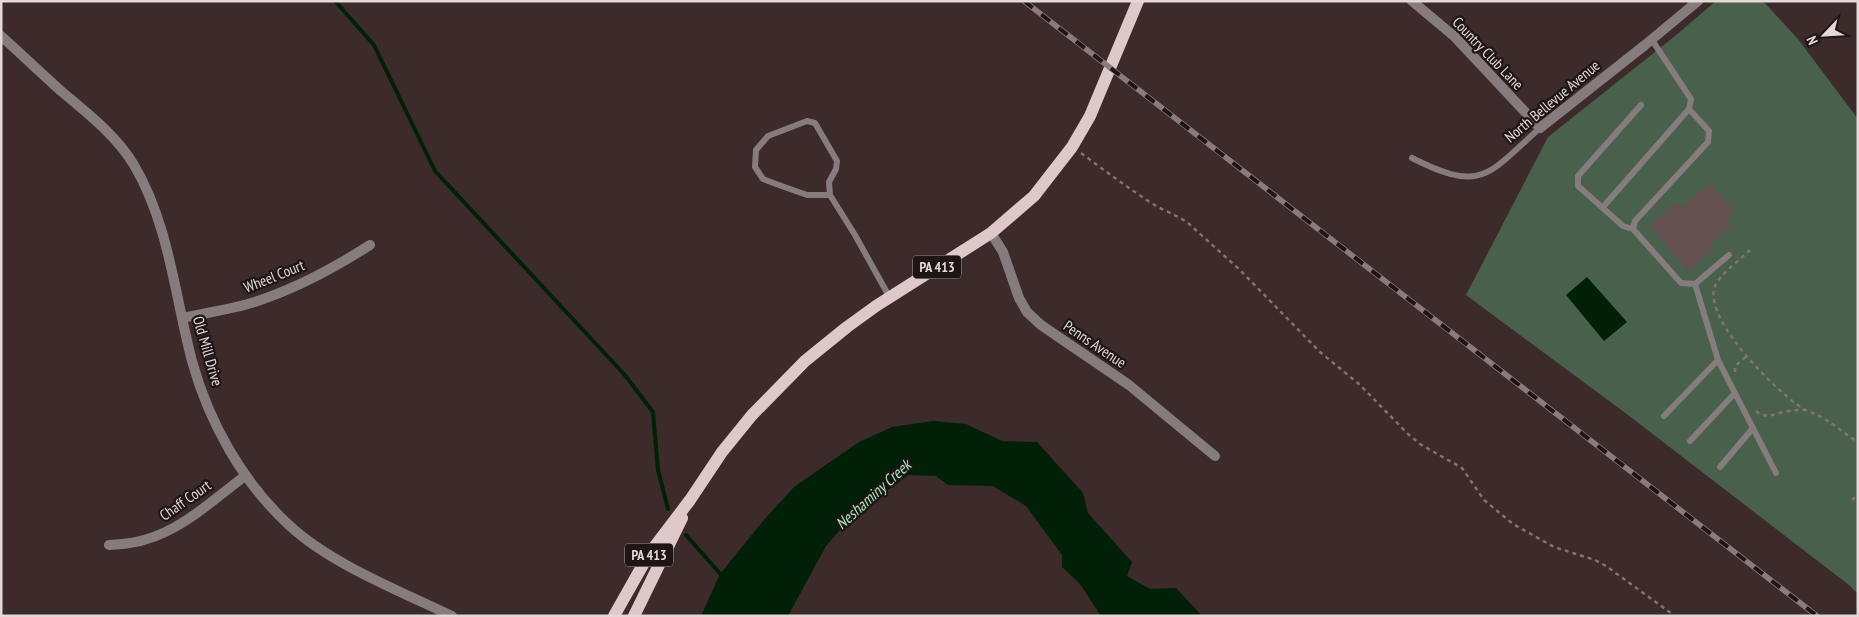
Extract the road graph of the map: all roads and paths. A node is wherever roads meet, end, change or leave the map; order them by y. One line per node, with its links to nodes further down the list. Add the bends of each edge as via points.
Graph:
1 (1138, 1): 9 (main road, PA 413, via 1090,116)
2 (1412, 1): 8 (street, Country Club Lane, via 1456,37)
3 (1698, 1): 5 (street, North Bellevue Avenue)
4 (1, 36): 20 (street, Old Mill Drive, via 107,130 134,164 159,223)
5 (1652, 40): 7 (lane, via 1691,99); 8 (street, North Bellevue Avenue)
6 (1641, 105): 12 (lane, via 1578,176 1578,186)
7 (1689, 109): 12 (lane); 13 (lane, via 1709,130 1708,142 1634,221)
8 (1540, 128): 10 (lane, North Bellevue Avenue, via 1502,163 1480,175 1453,176)
9 (1072, 147): 14 (main road, PA 413, via 1034,196); 42 (path, via 1116,180 1188,223 1408,434 1462,468 1484,500 1513,524 1554,547 1606,566)
10 (1412, 158)
11 (830, 195): 11 (lane, via 829,182 837,161 815,123 806,121 787,127 768,136 756,150 755,167 763,179 807,195); 19 (lane)
12 (1602, 207): 13 (lane, via 1623,226)
13 (1633, 230): 18 (lane, via 1681,283)
14 (991, 233): 19 (main road, PA 413); 31 (street, Penns Avenue, via 1003,252 1027,312 1129,385)
15 (370, 245): 20 (street, Wheel Court, via 298,286 246,304)
16 (1750, 250): 21 (path, via 1717,282 1714,289 1715,308)
17 (1729, 254): 18 (lane)
18 (1695, 284): 22 (lane)
19 (890, 298): 36 (main road, PA 413, via 805,361 752,415 707,472)
20 (183, 318): 34 (street, Old Mill Drive, via 192,362 207,401)
21 (1747, 356): 23 (path, via 1735,366); 26 (path)
22 (1718, 360): 24 (lane); 27 (lane)
23 (1734, 376)
24 (1735, 393): 28 (lane); 29 (lane)
25 (1753, 408): 26 (path, via 1760,415 1770,416)
26 (1806, 410): 30 (path, via 1824,418)
27 (1664, 416)
28 (1753, 428): 32 (lane); 33 (lane)
29 (1690, 441)
30 (1858, 442)
31 (1215, 456)
32 (1720, 467)
33 (1776, 473)
34 (245, 476): 38 (street, Chaff Court, via 162,534 143,541); 39 (street, Old Mill Drive, via 291,527 323,550)
35 (1858, 495): 37 (path)
36 (690, 500): 40 (main road, PA 413, via 649,554); 41 (main road, PA 413)
37 (1852, 500)
38 (109, 545)
39 (452, 616)
40 (614, 616)
41 (634, 616)
42 (1675, 616)

